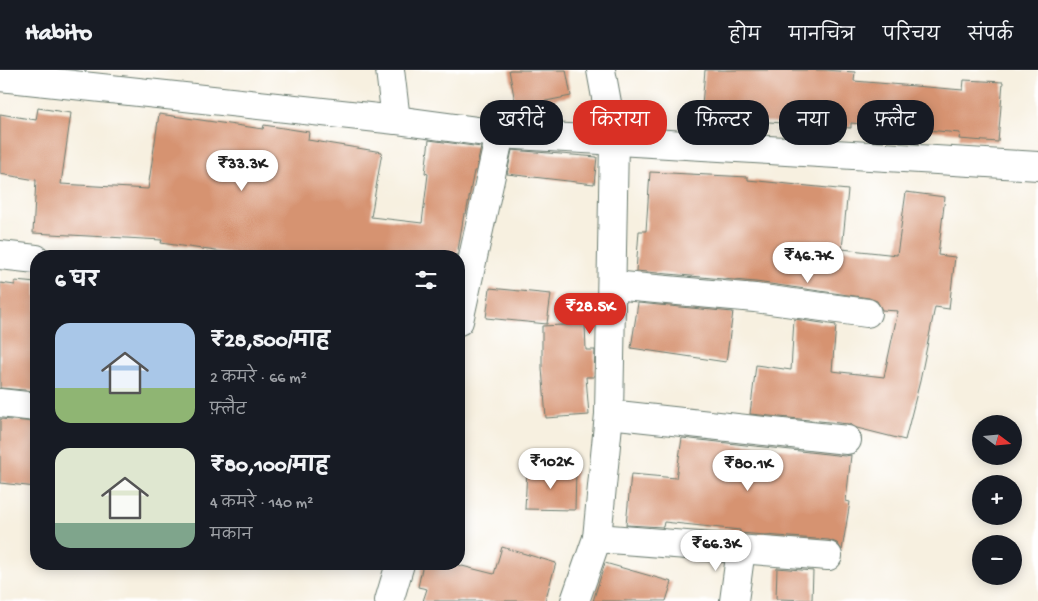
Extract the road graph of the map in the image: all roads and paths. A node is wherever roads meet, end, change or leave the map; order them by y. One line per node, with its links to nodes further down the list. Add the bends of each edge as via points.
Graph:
1 (390, 70): 5 (street)
2 (601, 70): 4 (street)
3 (0, 78): 5 (street)
4 (606, 100)
5 (396, 120): 6 (street)
6 (480, 131)
7 (667, 144): 10 (street)
8 (497, 145): 13 (street)
9 (614, 145): 14 (street)
10 (1038, 166)
11 (0, 255): 12 (street)
12 (30, 258)
13 (465, 285)
14 (612, 285): 15 (street); 18 (street)
15 (867, 312)
16 (0, 403): 17 (street)
17 (30, 406)
18 (609, 414): 19 (street); 20 (street)
19 (847, 440)
20 (597, 538): 21 (street); 25 (street)
21 (741, 549): 22 (street); 26 (street)
22 (828, 556)
23 (398, 570): 24 (street)
24 (389, 601)
25 (575, 601)
26 (734, 601)

